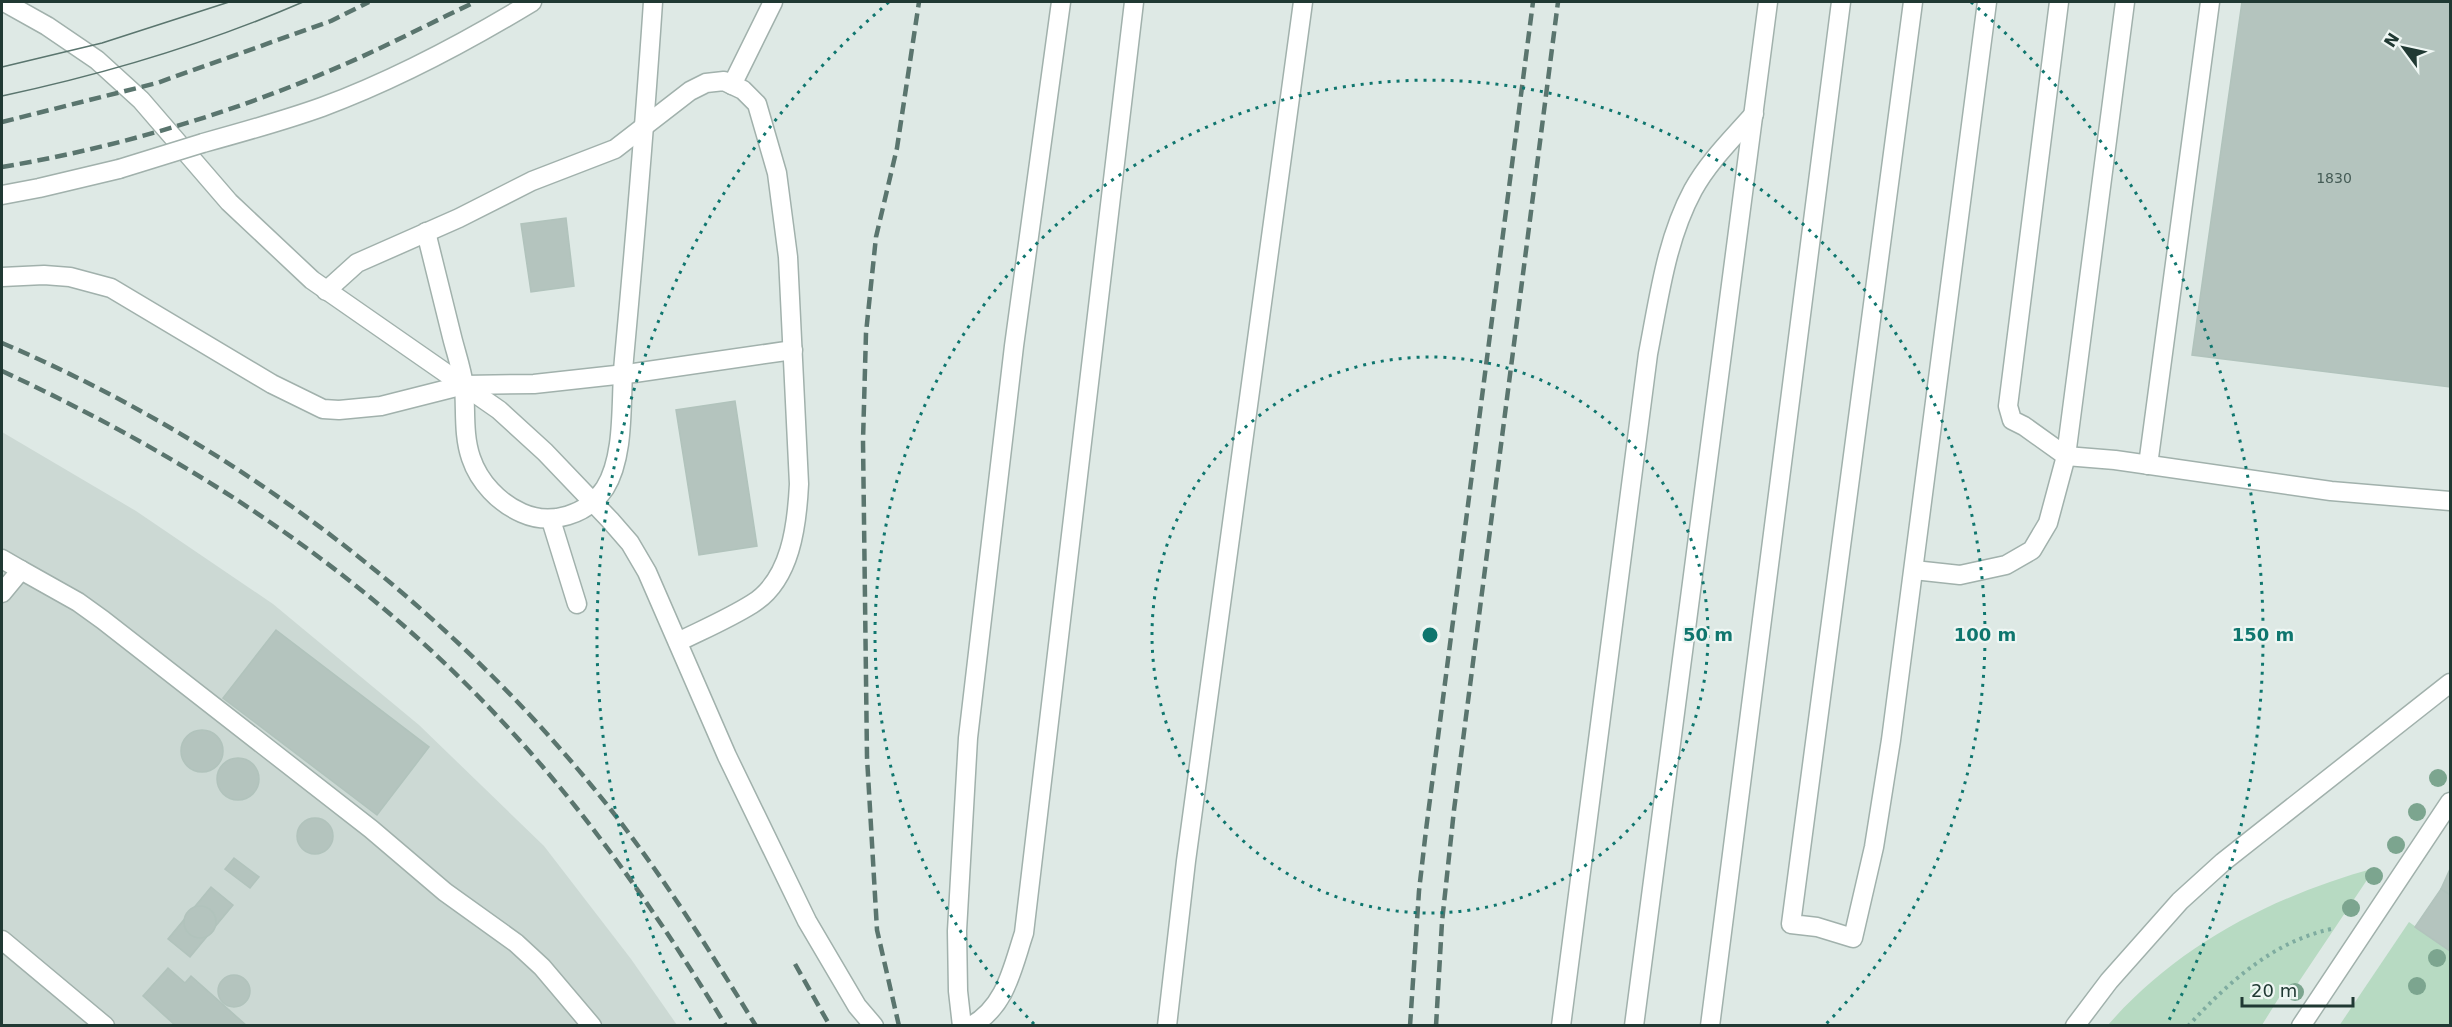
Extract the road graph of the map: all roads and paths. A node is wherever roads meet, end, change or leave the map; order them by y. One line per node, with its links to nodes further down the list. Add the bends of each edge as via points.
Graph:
1 (4, 2): 21 (street, via 71,42 117,78 141,100 229,202)
2 (532, 2): 18 (street, bridge, via 427,60 324,106 119,169)
3 (653, 2): 17 (street)
4 (772, 2): 15 (street)
5 (1061, 2): 43 (street, via 1016,334 968,738 957,931)
6 (1134, 2): 44 (street, via 1024,933 1001,998)
7 (1303, 2): 45 (street, via 1185,861)
8 (1768, 2): 16 (street)
9 (1842, 2): 48 (street)
10 (1913, 2): 32 (street, via 1791,924 1853,938 1874,847)
11 (1987, 2): 32 (street)
12 (2059, 2): 25 (street, via 2008,406 2012,420)
13 (2125, 2): 25 (street)
14 (2210, 2): 26 (street)
15 (732, 85): 17 (street, via 724,81 706,83); 22 (street, via 757,104 777,173 788,257)
16 (1754, 114): 46 (street, via 1710,164 1693,190 1664,270 1648,354); 47 (street)
17 (645, 127): 19 (street, via 615,149 531,181); 23 (street)
18 (2, 195)
19 (426, 232): 21 (street, via 357,263); 24 (street)
20 (2, 277): 24 (street, via 70,277 111,288 272,384 323,409 381,406)
21 (326, 291): 24 (street)
22 (793, 350): 23 (street); 35 (street, via 798,512 785,561 768,590 753,603)
23 (622, 375): 24 (street, via 534,384); 28 (street, via 619,448 605,487)
24 (464, 385): 28 (street, via 499,410); 29 (street, via 466,433 481,480 515,510)
25 (2066, 456): 26 (street); 32 (street, via 2048,523 2032,550 2006,565 1960,575)
26 (2148, 465): 27 (street, via 2331,491)
27 (2451, 501)
28 (593, 502): 29 (street); 35 (street, via 630,543)
29 (551, 520): 34 (street)
30 (2, 559): 31 (street)
31 (21, 570): 33 (street); 41 (street, via 103,620 371,829 445,892 516,943)
32 (1914, 570)
33 (2, 593)
34 (577, 604)
35 (678, 642): 42 (street, via 727,756 807,921 857,1006)
36 (2451, 683): 49 (street, via 2223,862 2180,901 2122,965)
37 (2451, 802): 51 (street)
38 (2335, 929): 50 (path, via 2298,939 2264,958 2224,988)
39 (2, 940): 40 (street)
40 (105, 1026)
41 (592, 1026)
42 (874, 1026)
43 (962, 1026)
44 (971, 1026)
45 (1167, 1026)
46 (1561, 1026)
47 (1634, 1026)
48 (1710, 1026)
49 (2076, 1026)
50 (2188, 1026)
51 (2301, 1026)

